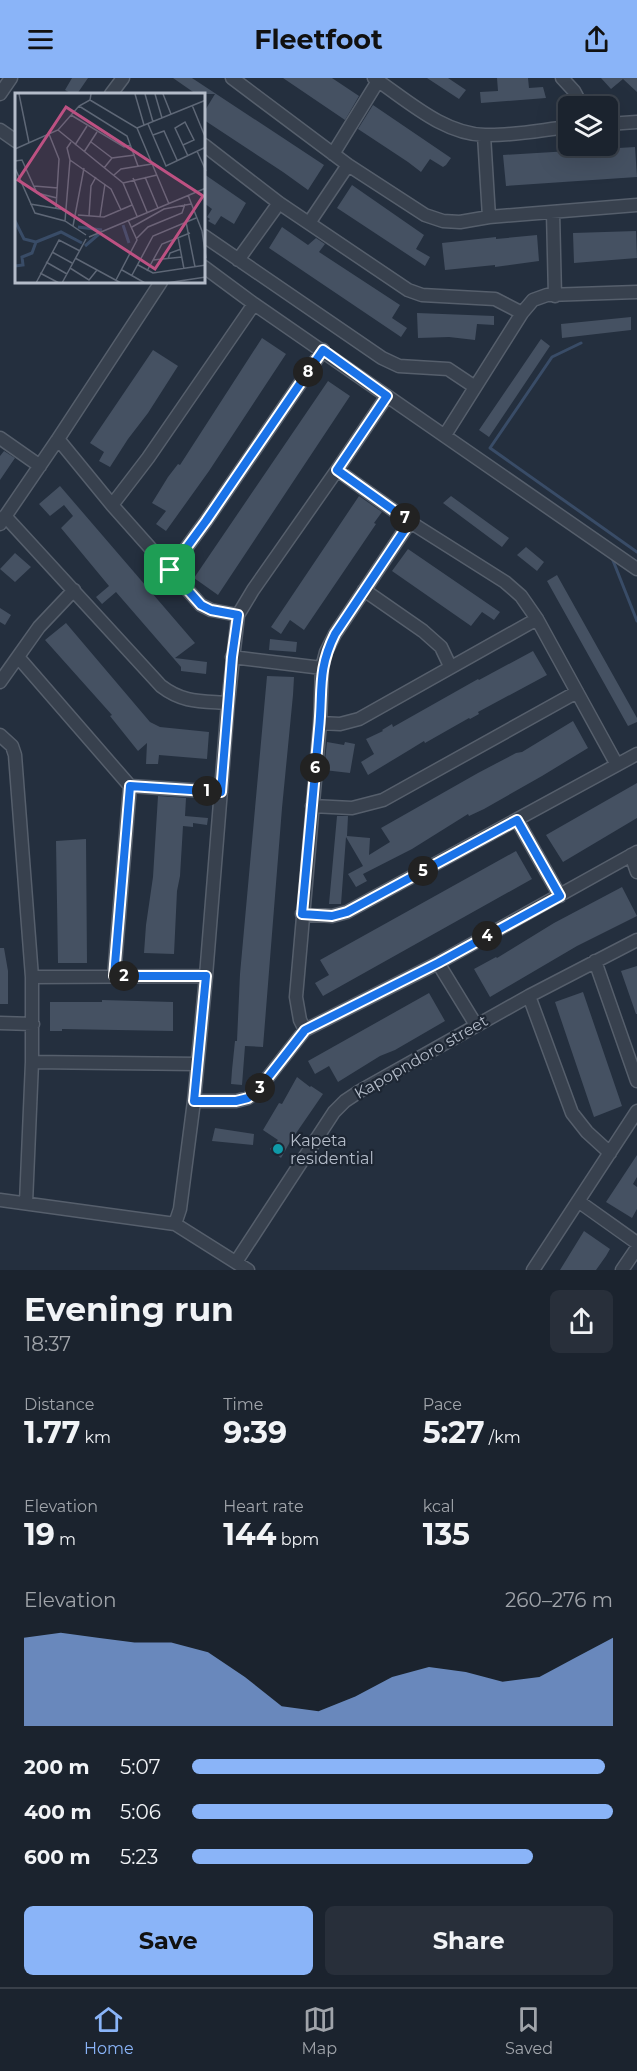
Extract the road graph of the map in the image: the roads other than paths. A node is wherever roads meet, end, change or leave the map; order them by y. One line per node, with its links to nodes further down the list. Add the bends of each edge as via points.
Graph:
1 (11, 78): 7 (street)
2 (123, 78): 6 (street)
3 (232, 78): 16 (street)
4 (562, 78): 8 (street)
5 (376, 79): 13 (street, via 438,122); 16 (street)
6 (112, 93)
7 (0, 94)
8 (577, 96)
9 (637, 122): 10 (street)
10 (618, 123)
11 (558, 128): 13 (street)
12 (0, 130): 14 (street)
13 (484, 135): 21 (street)
14 (15, 140)
15 (206, 147): 18 (street)
16 (333, 154): 17 (street)
17 (348, 165): 21 (street, via 425,215 460,222); 22 (street)
18 (279, 203): 22 (street); 24 (street)
19 (637, 205): 20 (street)
20 (552, 212): 21 (street); 28 (street)
21 (489, 217)
22 (309, 223): 30 (street, via 408,290 495,300)
23 (206, 237): 24 (street)
24 (238, 260): 32 (street, via 382,358 399,366 448,369)
25 (206, 268): 29 (street)
26 (160, 284): 36 (street)
27 (637, 292): 28 (street)
28 (555, 296): 30 (street, via 533,300)
29 (254, 304): 31 (street); 39 (street)
30 (522, 313): 32 (street)
31 (323, 350): 33 (street); 43 (street)
32 (475, 387): 34 (street)
33 (387, 396): 34 (street); 38 (street)
34 (445, 435): 42 (street)
35 (0, 438): 37 (street)
36 (58, 439): 37 (street); 39 (street)
37 (40, 466): 40 (street)
38 (337, 470): 41 (street); 46 (street)
39 (112, 505): 43 (street)
40 (3, 520): 44 (street)
41 (410, 522): 45 (street); 47 (street, via 505,582)
42 (637, 568)
43 (170, 570): 46 (street, via 201,605)
44 (74, 590): 48 (street, via 39,627); 54 (street, via 173,695 186,700)
45 (364, 590): 50 (street, via 441,647); 51 (street, via 335,634)
46 (238, 615): 49 (street)
47 (537, 619): 50 (street); 53 (street)
48 (18, 657): 52 (street); 59 (street)
49 (232, 657): 51 (street); 54 (street)
50 (450, 666): 55 (street, via 359,719 340,724)
51 (322, 668): 55 (street)
52 (0, 682)
53 (577, 692): 58 (street); 61 (street, via 383,800 352,808)
54 (228, 703): 60 (street)
55 (320, 723): 61 (street)
56 (0, 735): 72 (street, via 15,755)
57 (637, 754): 58 (street)
58 (617, 765): 62 (street)
59 (130, 786): 60 (street); 70 (street)
60 (221, 792): 71 (street)
61 (312, 806): 66 (street)
62 (517, 820): 65 (street); 66 (street, via 347,912 332,916)
63 (634, 853): 64 (street); 65 (street)
64 (637, 872)
65 (560, 896): 69 (street)
66 (302, 914): 77 (street, via 296,997)
67 (637, 940): 68 (street, Kapopndoro street)
68 (595, 961): 73 (street, Kapopndoro street); 80 (street)
69 (438, 963): 76 (street); 77 (street)
70 (114, 976): 71 (street); 72 (street)
71 (206, 976): 79 (street)
72 (32, 977): 75 (street)
73 (529, 996): 76 (street, Kapopndoro street); 83 (street, via 572,1113)
74 (0, 1023): 75 (street)
75 (33, 1024): 78 (street)
76 (476, 1026): 90 (street, Kapopndoro street, via 345,1101)
77 (305, 1030): 81 (street, via 254,1095 236,1101)
78 (32, 1062): 79 (street); 86 (street)
79 (197, 1064): 81 (street)
80 (637, 1082)
81 (194, 1101): 87 (street)
82 (637, 1111): 83 (street)
83 (610, 1153): 85 (street)
84 (0, 1200): 86 (street)
85 (578, 1201): 88 (street); 92 (street)
86 (26, 1203): 87 (street)
87 (175, 1224): 90 (street)
88 (637, 1243)
89 (637, 1248): 93 (street)
90 (236, 1262): 91 (street)
91 (248, 1270)
92 (533, 1270)
93 (622, 1270)

